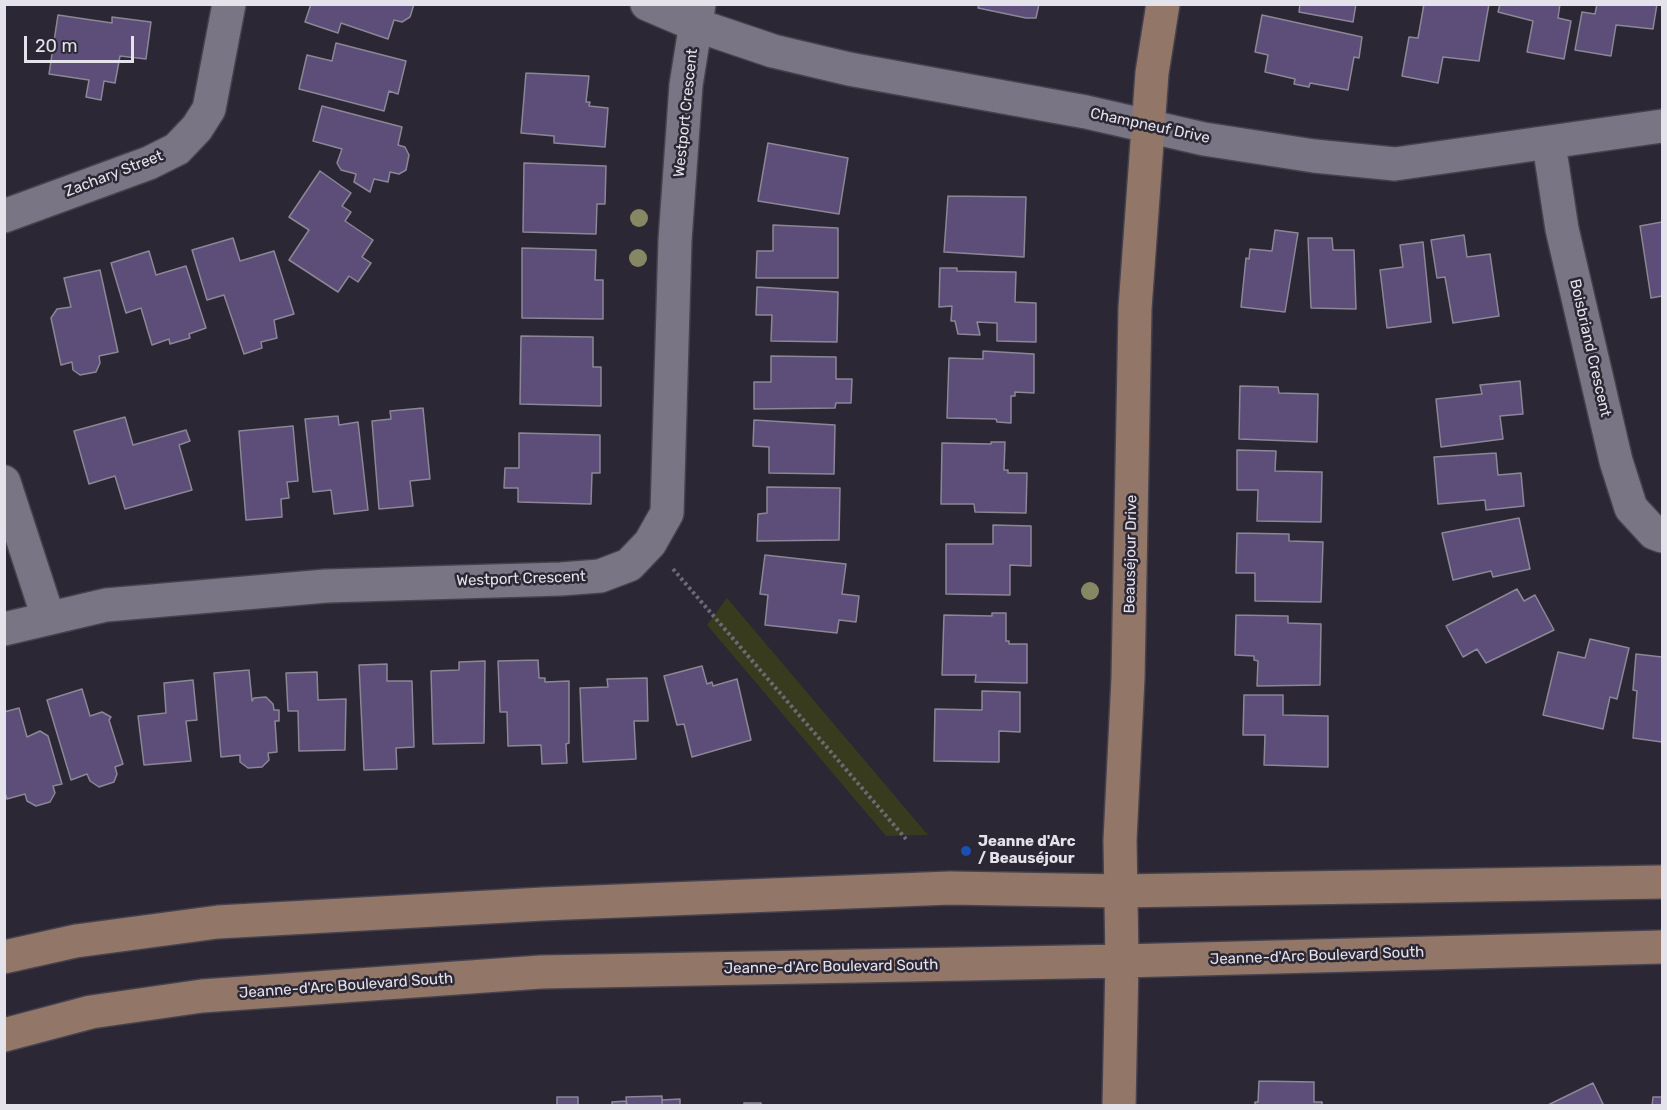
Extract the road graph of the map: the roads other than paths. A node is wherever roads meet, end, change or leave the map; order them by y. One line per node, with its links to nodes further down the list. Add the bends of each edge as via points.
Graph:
1 (229, 4): 8 (street, Zachary Street, via 209,109 177,149)
2 (647, 4): 4 (street, Champneuf Drive)
3 (1163, 4): 5 (main road, Beauséjour Drive)
4 (697, 15): 5 (street, Champneuf Drive, via 773,51); 11 (street, Westport Crescent, via 686,86 675,240 667,513 650,543 629,565 600,576 326,586 106,605)
5 (1147, 126): 7 (street, Champneuf Drive, via 1314,156 1395,164); 14 (main road, Beauséjour Drive, via 1135,308)
6 (1662, 126): 7 (street, Champneuf Drive)
7 (1549, 144): 10 (street, Boisbriand Crescent, via 1562,229 1616,460 1630,508 1654,533)
8 (4, 216)
9 (4, 482): 11 (street)
10 (1662, 536)
11 (48, 617): 12 (street, Westport Crescent)
12 (4, 629)
13 (1662, 882): 14 (main road)
14 (1120, 891): 16 (main road, via 950,888 543,904 230,922 76,941); 17 (main road, Beauséjour Drive)
15 (1662, 947): 17 (main road, Jeanne-d'Arc Boulevard South)
16 (4, 957)
17 (1122, 962): 18 (main road, Jeanne-d'Arc Boulevard South, via 529,973 202,996 92,1012); 19 (main road, Beauséjour Drive)
18 (4, 1035)
19 (1119, 1106)

